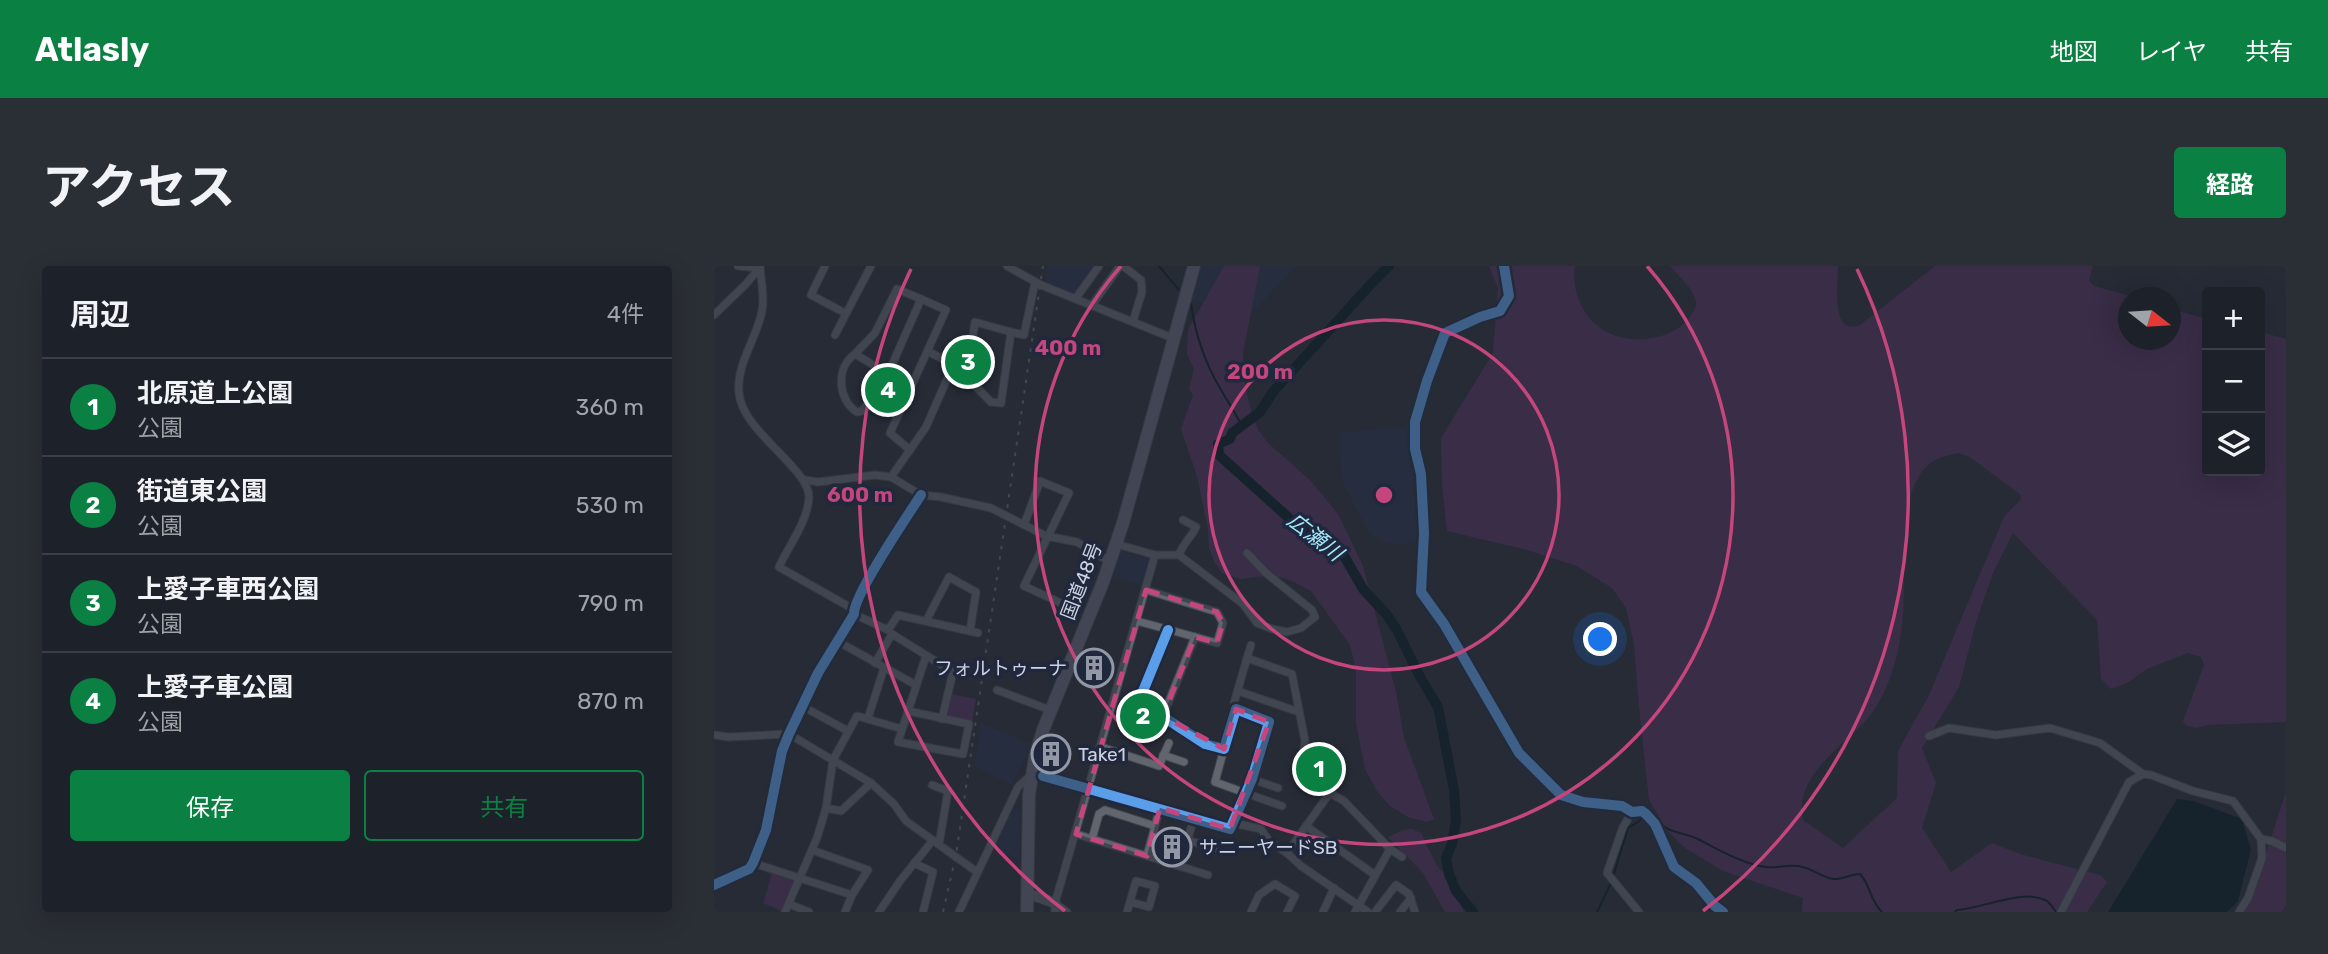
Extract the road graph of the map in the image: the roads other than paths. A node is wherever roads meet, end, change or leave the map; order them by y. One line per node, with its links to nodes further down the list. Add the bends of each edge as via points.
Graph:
1 (738, 266): 9 (street)
2 (825, 266): 14 (street, via 811,295)
3 (871, 266): 14 (street)
4 (1007, 266): 10 (street)
5 (1099, 266): 12 (street)
6 (1122, 266): 13 (street); 16 (street, via 1141,280)
7 (1194, 266): 19 (highway, 国道48号)
8 (1504, 266): 87 (street, via 1509,296 1500,311 1445,333 1415,422 1424,533 1421,592 1519,753 1561,795 1622,806)
9 (760, 267): 15 (street); 27 (street, via 763,309 740,374 740,405)
10 (1035, 282): 12 (street); 17 (street, via 1024,335)
11 (922, 299): 20 (street, via 946,310); 21 (street, via 897,289 875,333); 23 (street)
12 (1076, 299): 13 (street)
13 (1092, 305): 16 (street)
14 (845, 313): 18 (street)
15 (714, 315)
16 (1133, 321): 19 (street)
17 (1011, 332): 22 (street, via 975,322 970,355 959,352); 22 (street, via 1001,403 991,402)
18 (835, 335)
19 (1175, 339): 32 (highway, 国道48号)
20 (929, 352): 22 (street); 24 (street)
21 (855, 354): 23 (street); 23 (street, via 840,377 845,402 857,412)
22 (955, 365): 25 (street)
23 (888, 374): 24 (street)
24 (912, 385): 25 (street, via 890,433)
25 (910, 450): 26 (street)
26 (891, 477): 27 (street); 28 (street)
27 (805, 480): 39 (street, via 809,496 806,513 779,568)
28 (921, 495): 30 (street, via 991,508); 39 (street)
29 (1183, 520): 35 (street, via 1196,527)
30 (1024, 525): 31 (street); 31 (street, via 1040,481 1069,493)
31 (1049, 537): 36 (street, via 1077,542); 38 (street, via 1024,586)
32 (1116, 544): 34 (street); 36 (highway, 国道48号)
33 (1247, 553): 35 (street, via 1312,610 1314,617 1287,632 1256,623 1243,604)
34 (1155, 555): 35 (street); 37 (street)
35 (1179, 555)
36 (1110, 562): 57 (highway, 国道48号)
37 (1146, 590): 41 (street); 45 (street, via 1217,612 1223,623 1217,643)
38 (1065, 605)
39 (854, 611): 40 (street, via 888,630 898,615); 46 (street)
40 (926, 621): 43 (street); 43 (street, via 949,577 976,592)
41 (1138, 621): 42 (street); 69 (street)
42 (1168, 630): 45 (street); 60 (street, via 1139,701)
43 (970, 631): 44 (street)
44 (978, 633)
45 (1195, 637): 60 (street)
46 (837, 641): 50 (street); 56 (street)
47 (1251, 645): 49 (street)
48 (926, 656): 50 (street, via 892,634); 52 (street); 62 (street, via 953,672)
49 (1247, 658): 54 (street); 59 (street, via 1292,674)
50 (875, 663): 51 (street)
51 (884, 668): 52 (street); 61 (street)
52 (916, 685): 58 (street)
53 (997, 690): 57 (street)
54 (1238, 691): 55 (street); 59 (street)
55 (1234, 703)
56 (802, 706): 64 (street); 65 (street)
57 (1051, 710): 76 (highway, 国道48号, via 1043,730)
58 (908, 711): 62 (street); 63 (street)
59 (1299, 712): 83 (street, via 1305,741 1300,776)
60 (1163, 716): 70 (street, via 1205,744)
61 (867, 718): 63 (street); 64 (street, via 857,716)
62 (942, 719): 63 (street, via 969,724 963,754 898,742)
63 (902, 729)
64 (848, 731): 72 (street)
65 (789, 734): 66 (street); 72 (street); 104 (street, via 766,830)
66 (714, 735)
67 (1929, 736): 75 (street, via 1950,728 1996,736 2050,728 2099,743)
68 (1169, 744): 71 (street)
69 (1101, 747): 71 (street, via 1158,766); 80 (street)
70 (1224, 750): 77 (street, via 1236,709 1269,722); 82 (street, via 1215,782)
71 (1163, 755): 73 (street)
72 (833, 760): 78 (street); 85 (street)
73 (1184, 762)
74 (1340, 769): 83 (street, via 1341,777)
75 (2143, 774): 94 (street, via 2230,800); 137 (street, via 2129,782)
76 (1037, 775): 80 (street); 107 (street, via 1017,787); 113 (highway, 国道48号, via 1028,818)
77 (1252, 779): 81 (street); 82 (street)
78 (872, 783): 85 (street, via 841,811); 96 (street, via 906,821)
79 (932, 785): 96 (street, via 948,791)
80 (1089, 788): 86 (street); 92 (street)
81 (1278, 788)
82 (1245, 792): 84 (street); 89 (street)
83 (1331, 792): 91 (street); 99 (street)
84 (1282, 806)
85 (826, 808): 100 (street)
86 (1160, 808): 89 (street, via 1230,829); 90 (street)
87 (1632, 812): 135 (street, via 1607,873); 136 (street, via 1642,811 1649,817 1674,867)
88 (1193, 821): 95 (street)
89 (1233, 823): 101 (street, via 1261,829)
90 (1155, 826): 93 (street, via 1105,810 1099,814); 102 (street)
91 (1306, 826): 101 (street); 109 (street)
92 (1076, 834): 93 (street); 118 (street)
93 (1092, 839): 102 (street)
94 (2261, 839): 98 (street); 138 (street, via 2262,858)
95 (1187, 840): 97 (street); 106 (street)
96 (936, 842): 105 (street); 107 (street)
97 (1215, 848)
98 (2286, 848)
99 (1390, 849): 103 (street); 109 (street)
100 (812, 850): 110 (street); 114 (street, via 868,870)
101 (1287, 853): 112 (street)
102 (1147, 856): 106 (street)
103 (1402, 857)
104 (753, 863): 110 (street); 111 (street)
105 (914, 863): 123 (street); 124 (street, via 933,872)
106 (1180, 866): 108 (street)
107 (977, 872): 120 (street)
108 (1208, 875)
109 (1375, 875): 119 (street)
110 (800, 877): 114 (street); 117 (street)
111 (714, 885)
112 (1334, 888): 119 (street); 130 (street)
113 (1029, 894): 118 (street); 125 (highway, 国道48号)
114 (852, 895): 121 (street)
115 (1411, 898): 132 (street, via 1396,885); 133 (street); 134 (street)
116 (1130, 902): 127 (street)
117 (787, 908): 122 (street)
118 (1055, 908): 126 (street)
119 (1356, 909): 131 (street)
120 (963, 910)
121 (848, 911)
122 (809, 912)
123 (879, 912)
124 (923, 912)
125 (1027, 912)
126 (1067, 912)
127 (1127, 912)
128 (1251, 912): 129 (street, via 1259,895 1275,884 1295,896)
129 (1287, 912)
130 (1322, 912)
131 (1368, 912)
132 (1375, 912)
133 (1400, 912)
134 (1415, 912)
135 (1639, 912)
136 (1723, 912)
137 (2061, 912)
138 (2239, 912)

